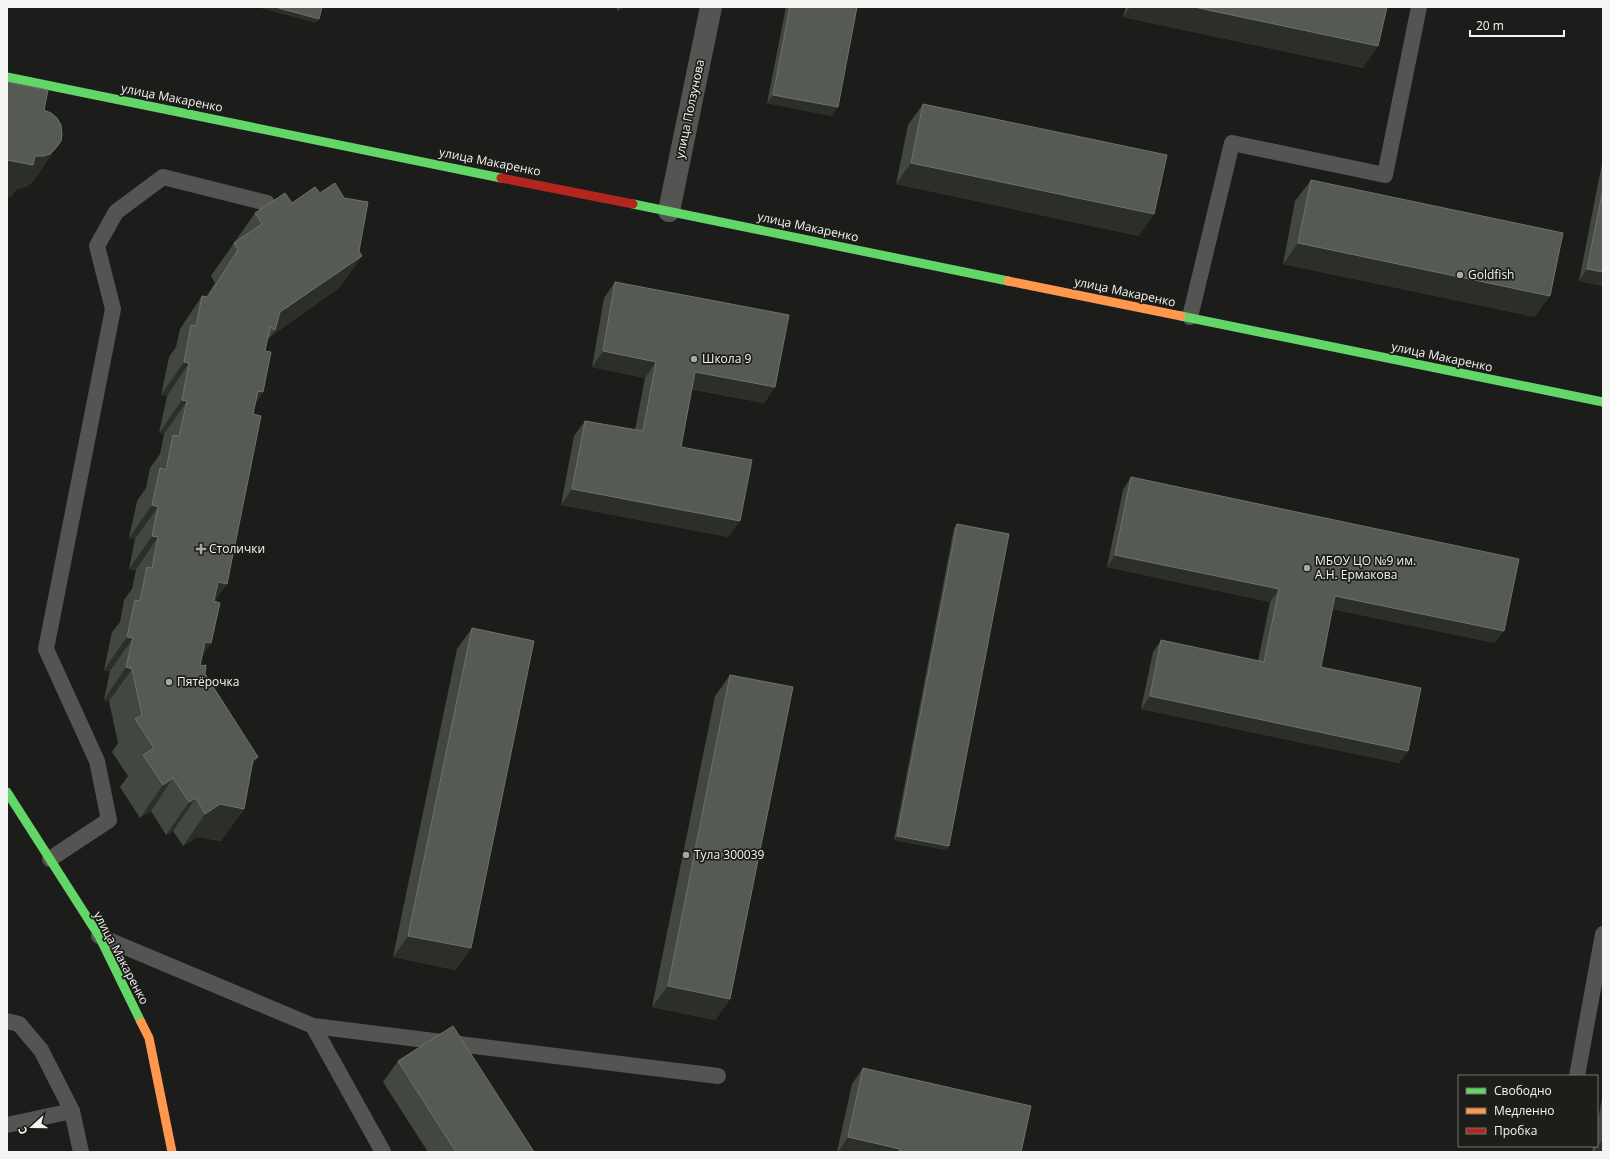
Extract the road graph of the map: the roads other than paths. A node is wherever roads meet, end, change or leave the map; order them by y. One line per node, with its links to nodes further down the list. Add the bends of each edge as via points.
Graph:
1 (711, 7): 5 (street, улица Ползунова)
2 (1419, 7): 6 (lane, via 1385,175 1232,143)
3 (7, 77): 5 (street, улица Макаренко)
4 (267, 203): 9 (lane, via 163,177 116,212 97,246 113,309 46,648 96,761 109,820)
5 (668, 211): 6 (street, улица Макаренко)
6 (1190, 317): 7 (street, улица Макаренко)
7 (1603, 402)
8 (7, 792): 9 (street, улица Макаренко)
9 (50, 859): 11 (street, улица Макаренко)
10 (1603, 934): 14 (lane)
11 (99, 936): 13 (lane); 19 (street, улица Макаренко, via 149,1038)
12 (7, 1021): 16 (lane, via 20,1024 41,1050)
13 (313, 1026): 15 (lane); 20 (lane)
14 (1577, 1075)
15 (718, 1076)
16 (72, 1111): 17 (lane); 18 (lane)
17 (7, 1125)
18 (81, 1152)
19 (172, 1152)
20 (383, 1152)

